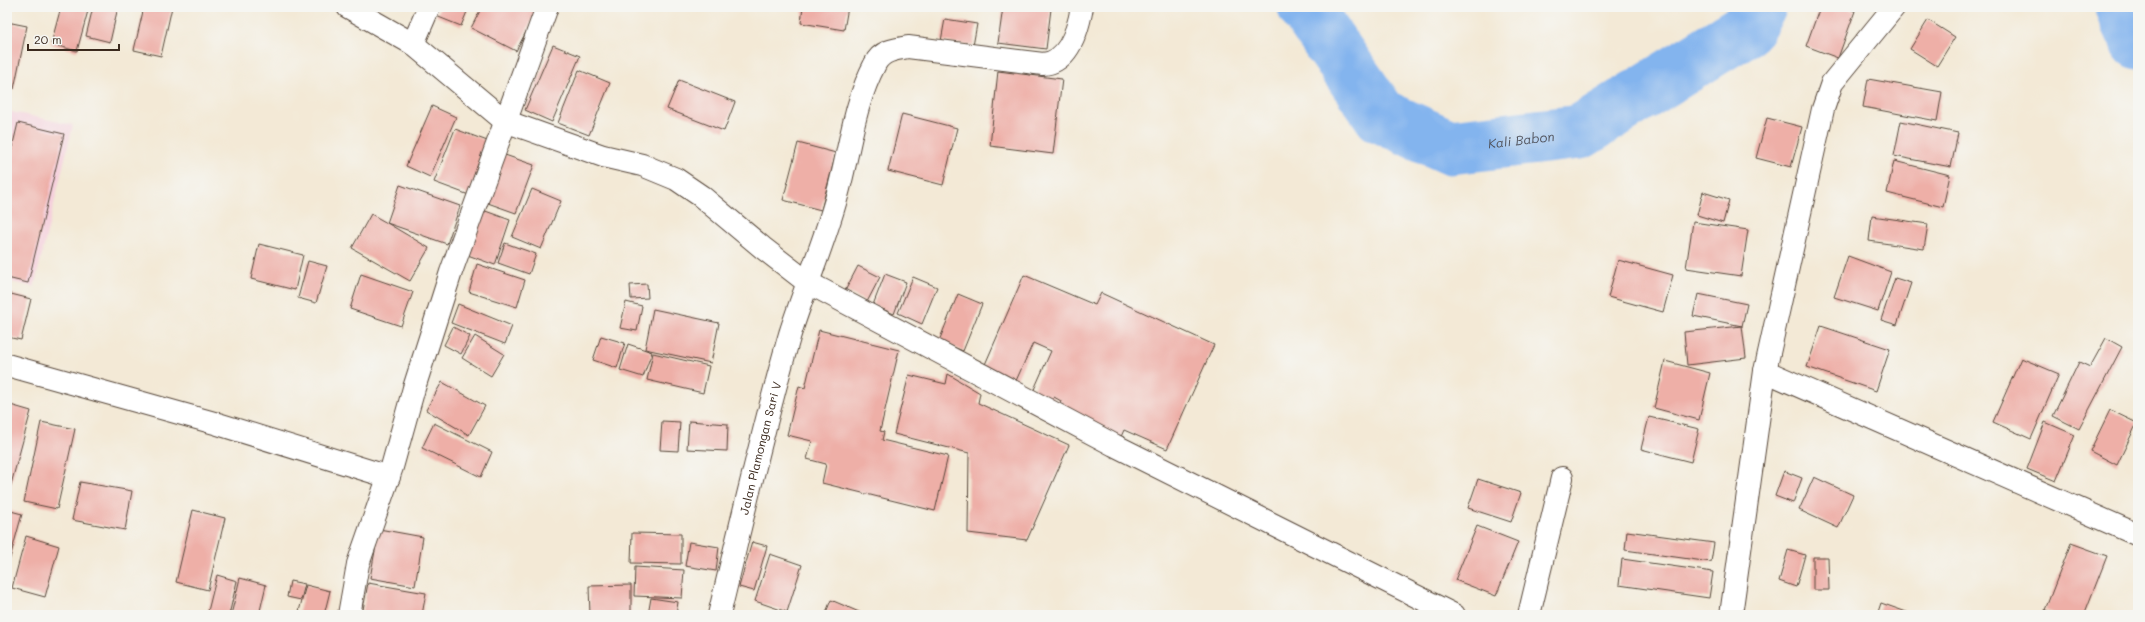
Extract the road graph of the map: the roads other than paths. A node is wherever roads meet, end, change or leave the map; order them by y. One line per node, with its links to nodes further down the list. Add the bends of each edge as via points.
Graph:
1 (348, 7): 6 (street)
2 (428, 7): 6 (street)
3 (547, 7): 7 (street)
4 (1082, 7): 8 (street, Jalan Plamongan Sari V, via 1079,25 1064,55 1053,64 908,47 888,50 875,63 854,123 837,198)
5 (1894, 7): 10 (street, via 1832,83 1823,109)
6 (413, 44): 7 (street)
7 (505, 121): 8 (street, via 603,156 642,164 676,179 702,196); 11 (street, via 451,272)
8 (807, 282): 15 (street, Jalan Plamongan Sari V, via 762,440); 16 (street, via 1114,445)
9 (7, 365): 11 (street, via 210,422)
10 (1765, 371): 13 (street); 18 (street)
11 (389, 477): 14 (street, via 358,564)
12 (1562, 478): 17 (street)
13 (2138, 535)
14 (349, 615)
15 (719, 615)
16 (1454, 615)
17 (1529, 615)
18 (1731, 615)

